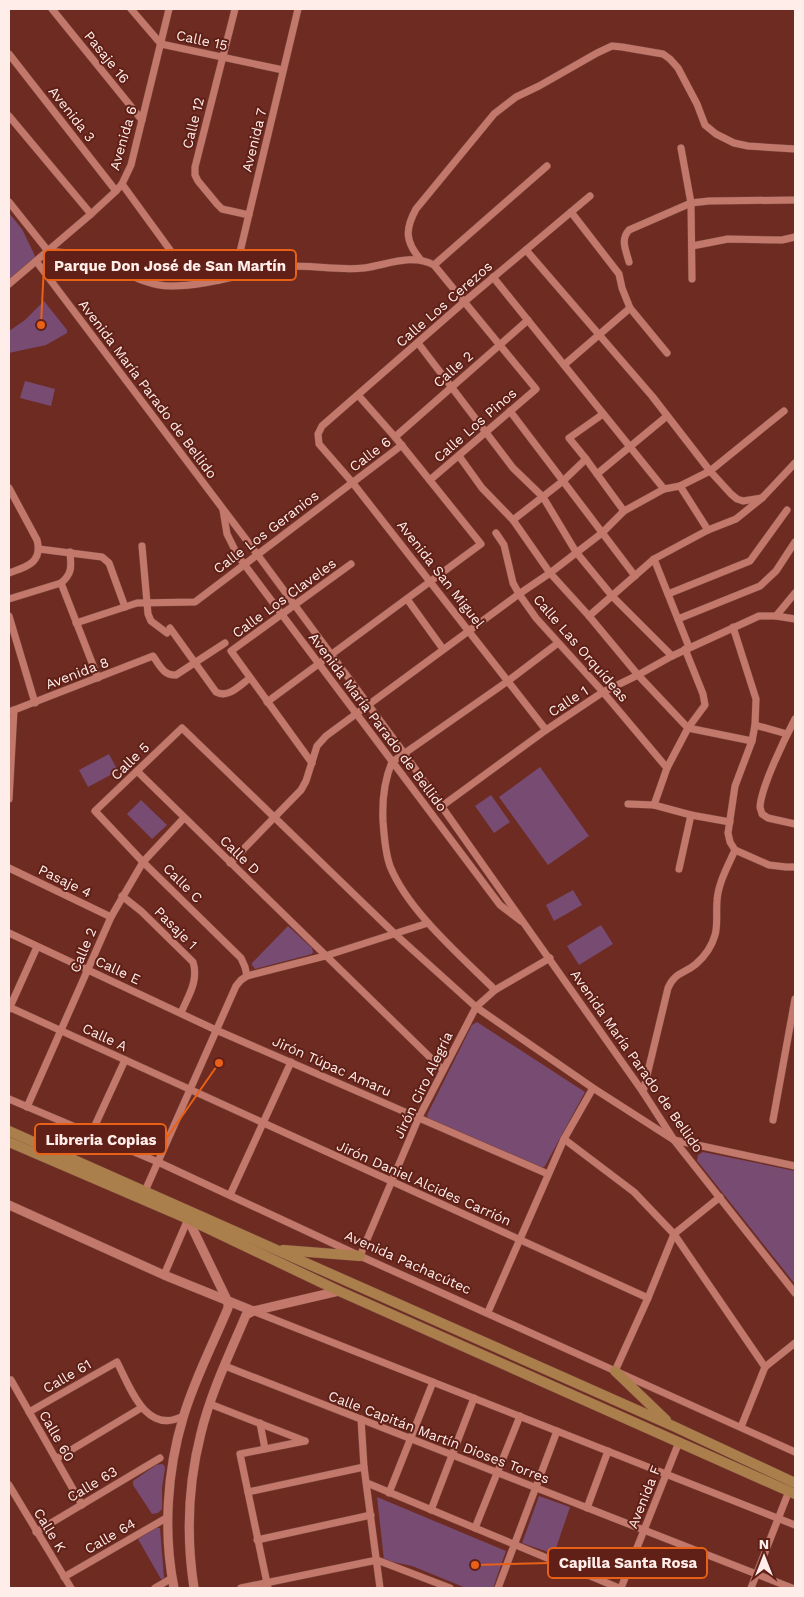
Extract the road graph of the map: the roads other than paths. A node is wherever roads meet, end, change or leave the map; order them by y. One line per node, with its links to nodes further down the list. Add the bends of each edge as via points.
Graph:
1 (52, 9): 11 (street, Pasaje 16)
2 (132, 9): 6 (street, Calle 15)
3 (169, 9): 6 (street, Avenida 6)
4 (235, 9): 8 (street, Calle 12)
5 (298, 9): 9 (street, Avenida 7)
6 (161, 44): 8 (street, Calle 15); 11 (street, Avenida 6)
7 (9, 54): 16 (street, Avenida 3)
8 (223, 57): 9 (street, Calle 15); 23 (street, Calle 12, via 194,175 222,209)
9 (284, 70): 23 (street, Avenida 7)
10 (9, 116): 22 (street)
11 (142, 120): 15 (street, Avenida 6, via 131,165)
12 (681, 148): 20 (street)
13 (795, 149): 28 (street, via 734,143 716,134 705,124 678,68 670,59 663,54 612,46 516,97 494,114 416,208 410,220 408,241)
14 (546, 166): 31 (street)
15 (122, 184): 16 (street, Avenida 6); 34 (street, via 173,254)
16 (116, 191): 22 (street, Avenida 6)
17 (590, 196): 21 (street, Calle Los Cerezos)
18 (795, 200): 20 (street)
19 (9, 202): 27 (street)
20 (691, 203): 25 (street); 30 (street, via 629,230 623,240)
21 (571, 212): 26 (street, Calle Los Cerezos); 38 (street, via 619,274)
22 (91, 214): 27 (street, Avenida 6)
23 (249, 215): 32 (street, Avenida 7)
24 (795, 237): 25 (street, via 782,240 728,239)
25 (692, 246): 35 (street)
26 (526, 250): 33 (street, Calle Los Cerezos); 40 (street)
27 (48, 251): 29 (street, Avenida 6); 34 (street, via 89,257 134,278 169,286)
28 (420, 260): 31 (street); 32 (street, via 362,268 284,267)
29 (36, 261): 36 (street, Avenida 6); 69 (street, Avenida María Parado de Bellido)
30 (629, 262)
31 (434, 265): 37 (street)
32 (234, 277): 34 (street)
33 (493, 277): 37 (street, Calle Los Cerezos); 39 (street)
34 (219, 280)
35 (692, 280)
36 (9, 284)
37 (464, 302): 41 (street, Calle Los Cerezos); 42 (street)
38 (630, 308): 40 (street); 43 (street)
39 (528, 320): 42 (street, Calle 2); 44 (street)
40 (599, 334): 44 (street); 50 (street)
41 (418, 342): 45 (street); 46 (street, Calle Los Cerezos)
42 (500, 345): 45 (street, Calle 2); 47 (street, Calle Los Pinos, via 536,389)
43 (667, 353)
44 (564, 365): 49 (street)
45 (452, 387): 51 (street); 53 (street, Calle 2)
46 (358, 396): 52 (street, Calle Los Cerezos, via 322,426); 53 (street)
47 (510, 411): 51 (street, Calle Los Pinos); 62 (street)
48 (784, 411): 59 (street)
49 (603, 414): 55 (street); 57 (street, via 569,438)
50 (667, 416): 55 (street); 59 (street)
51 (486, 432): 56 (street, Calle Los Pinos); 67 (street, via 513,468)
52 (318, 434): 63 (street, Avenida San Miguel, via 319,444)
53 (395, 437): 54 (street)
54 (402, 445): 61 (street); 63 (street, Calle 6)
55 (630, 447): 60 (street); 66 (street)
56 (459, 456): 61 (street, Calle Los Pinos); 72 (street, via 482,488)
57 (586, 459): 60 (street); 62 (street)
58 (795, 463): 68 (street)
59 (710, 471): 64 (street); 68 (street, via 737,499)
60 (597, 474): 71 (street)
61 (430, 480): 88 (street, via 481,544)
62 (563, 481): 67 (street); 75 (street)
63 (352, 482): 81 (street, Calle Los Geranios); 88 (street, Avenida San Miguel)
64 (680, 486): 66 (street); 73 (street)
65 (9, 488): 78 (street)
66 (664, 489): 71 (street)
67 (543, 497): 72 (street); 80 (street)
68 (762, 498): 73 (street, via 736,520)
69 (223, 509): 81 (street, Avenida María Parado de Bellido); 83 (street, Avenida María Parado de Bellido, via 227,534)
70 (787, 510): 92 (street, via 750,561)
71 (624, 511): 75 (street)
72 (513, 520): 86 (street)
73 (708, 530): 82 (street)
74 (496, 532): 91 (street, Calle Las Orquídeas, via 504,546)
75 (602, 533): 80 (street); 87 (street)
76 (795, 542): 103 (street, via 776,571 760,586)
77 (142, 546): 96 (street)
78 (39, 549): 79 (street); 85 (street, via 29,565)
79 (70, 552): 89 (street, via 71,569); 97 (street, via 102,557 109,563)
80 (576, 552): 86 (street); 93 (street)
81 (257, 554): 83 (street, Calle Los Geranios); 98 (street, Avenida María Parado de Bellido)
82 (654, 559): 87 (street); 92 (street)
83 (244, 564): 96 (street, Calle Los Geranios, via 195,602); 99 (street, Avenida María Parado de Bellido)
84 (352, 564): 98 (street, Calle Los Claveles)
85 (9, 573)
86 (550, 573): 91 (street); 101 (street)
87 (635, 576): 93 (street)
88 (431, 582): 95 (street); 107 (street, Avenida San Miguel)
89 (61, 583): 94 (street); 105 (street)
90 (795, 593): 102 (street)
91 (519, 594): 107 (street); 110 (street, Calle Las Orquídeas)
92 (668, 594): 103 (street)
93 (612, 596): 101 (street); 115 (street)
94 (9, 599)
95 (407, 599): 113 (street); 114 (street)
96 (146, 602): 97 (street); 116 (street, via 151,621 168,630)
97 (125, 606): 105 (street)
98 (295, 606): 99 (street, Calle Los Claveles); 114 (street, Avenida María Parado de Bellido)
99 (282, 615): 117 (street, Avenida María Parado de Bellido); 120 (street, Calle Los Claveles, via 231,651)
100 (9, 616): 108 (street)
101 (589, 616): 118 (street)
102 (776, 616): 104 (street, Calle 1); 106 (street, Calle 1, via 759,616)
103 (678, 619): 112 (street)
104 (795, 619)
105 (76, 622): 119 (street)
106 (733, 627): 112 (street, Calle 1); 129 (street, via 756,700)
107 (469, 631): 113 (street); 121 (street, Avenida San Miguel)
108 (18, 643): 111 (street); 124 (street)
109 (225, 643): 116 (street)
110 (558, 643): 121 (street); 122 (street, Calle Las Orquídeas)
111 (9, 646)
112 (687, 648): 115 (street, Calle 1); 130 (street, via 705,705)
113 (443, 649): 125 (street)
114 (332, 655): 117 (street); 125 (street, Avenida María Parado de Bellido)
115 (672, 656): 118 (street, Calle 1)
116 (195, 663): 119 (street, Avenida 8, via 169,676 153,656); 120 (street, via 221,695 226,695)
117 (319, 664): 123 (street); 127 (street, Avenida María Parado de Bellido)
118 (638, 675): 122 (street, Calle 1); 130 (street)
119 (98, 678): 124 (street, Avenida 8)
120 (250, 678): 123 (street)
121 (508, 681): 131 (street, Avenida San Miguel); 134 (street)
122 (603, 692): 131 (street, Calle 1); 137 (street, Calle Las Orquídeas)
123 (267, 702): 136 (street)
124 (35, 703): 126 (street, Avenida 8)
125 (368, 704): 127 (street); 134 (street, Avenida María Parado de Bellido)
126 (11, 711): 139 (street)
127 (356, 713): 135 (street, Avenida María Parado de Bellido); 136 (street, via 317,746)
128 (795, 719): 132 (street)
129 (755, 725): 132 (street); 133 (street)
130 (688, 728): 133 (street); 137 (street)
131 (546, 730): 143 (street, Calle 1)
132 (787, 734): 149 (street, via 760,807 768,818)
133 (752, 741): 148 (street, via 735,786)
134 (404, 752): 135 (street); 143 (street, Avenida María Parado de Bellido)
135 (392, 762): 158 (street, via 382,800 387,854 403,890); 161 (street, Avenida María Parado de Bellido, via 500,905)
136 (312, 763): 147 (street, via 301,790)
137 (667, 768): 142 (street)
138 (137, 771): 144 (street, Calle 5); 146 (street, Calle D); 147 (street, Calle 5, via 182,728)
139 (9, 779): 140 (street)
140 (9, 799)
141 (628, 804): 142 (street)
142 (654, 805): 145 (street)
143 (442, 806): 161 (street, Avenida María Parado de Bellido)
144 (95, 811): 151 (street, Calle C)
145 (691, 815): 148 (street); 155 (street)
146 (184, 818): 151 (street, Calle 2); 152 (street, Calle D)
147 (275, 818): 152 (street); 160 (street)
148 (730, 822): 150 (street, via 728,833)
149 (795, 824)
150 (735, 850): 153 (street, via 769,865); 180 (street, via 724,872 717,898 715,935 703,957 678,974 668,988)
151 (143, 862): 156 (street, Calle 2); 166 (street, Calle C, via 241,958)
152 (230, 863): 163 (street, Calle D)
153 (795, 866)
154 (9, 868): 157 (street, Pasaje 4)
155 (678, 869)
156 (122, 896): 157 (street, Calle 2); 171 (street, Pasaje 1, via 193,962 195,979)
157 (111, 916): 165 (street, Calle 2)
158 (428, 923): 160 (street); 167 (street)
159 (9, 933): 162 (street, Calle E)
160 (394, 934): 163 (street); 169 (street)
161 (534, 936): 164 (street, Avenida María Parado de Bellido)
162 (37, 946): 165 (street, Calle E); 170 (street)
163 (325, 956): 166 (street); 177 (street, Calle D)
164 (550, 958): 167 (street, Jirón Ciro Alegría); 180 (street, Avenida María Parado de Bellido)
165 (88, 970): 171 (street, Calle E); 174 (street, Calle 2)
166 (247, 976): 173 (street, via 236,986)
167 (495, 990): 169 (street, Jirón Ciro Alegría)
168 (795, 999): 172 (street)
169 (476, 1007): 177 (street, Jirón Ciro Alegría); 178 (street)
170 (9, 1008): 174 (street, Calle A)
171 (181, 1013): 173 (street, Calle E)
172 (793, 1025): 184 (street)
173 (216, 1030): 176 (street, Jirón Túpac Amaru); 179 (street)
174 (61, 1031): 175 (street, Calle A); 182 (street, Calle 2)
175 (125, 1060): 179 (street, Calle A); 187 (street)
176 (291, 1062): 183 (street, Jirón Túpac Amaru); 185 (street)
177 (443, 1070): 183 (street, Jirón Ciro Alegría)
178 (593, 1088): 188 (street); 189 (street)
179 (190, 1090): 185 (street, Jirón Daniel Alcides Carrión); 191 (street)
180 (643, 1092): 189 (street, Avenida María Parado de Bellido)
181 (9, 1099): 182 (street, Avenida Pachacútec)
182 (27, 1107): 187 (street, Avenida Pachacútec)
183 (419, 1117): 193 (street, Jirón Túpac Amaru); 194 (street, Jirón Ciro Alegría)
184 (773, 1120)
185 (263, 1123): 194 (street, Jirón Daniel Alcides Carrión); 196 (street)
186 (9, 1131): 195 (main road)
187 (91, 1134): 191 (street, Avenida Pachacútec)
188 (564, 1139): 193 (street); 200 (street, via 634,1192)
189 (674, 1140): 192 (street); 197 (street, Avenida María Parado de Bellido)
190 (9, 1142): 199 (main road)
191 (158, 1162): 195 (street); 196 (street, Avenida Pachacútec)
192 (795, 1166)
193 (548, 1174): 201 (street)
194 (391, 1181): 201 (street, Jirón Daniel Alcides Carrión); 203 (street, Jirón Ciro Alegría)
195 (145, 1191): 199 (main road)
196 (230, 1195): 203 (street, Avenida Pachacútec)
197 (720, 1197): 200 (street); 206 (street, Avenida María Parado de Bellido)
198 (9, 1205): 204 (street)
199 (189, 1216): 202 (main road); 204 (street); 205 (main road); 208 (street)
200 (674, 1234): 207 (street); 213 (street)
201 (519, 1240): 207 (street, Jirón Daniel Alcides Carrión); 210 (street)
202 (275, 1250): 203 (main road); 225 (main road)
203 (360, 1256): 210 (street, Avenida Pachacútec)
204 (164, 1275): 208 (street)
205 (339, 1291): 209 (street); 229 (main road)
206 (795, 1293)
207 (648, 1298): 214 (street)
208 (228, 1302): 209 (street); 221 (street)
209 (253, 1310): 212 (street, via 246,1315); 216 (street)
210 (488, 1312): 214 (street, Avenida Pachacútec)
211 (795, 1343): 213 (street)
212 (225, 1366): 218 (street); 223 (street, Calle Capitán Martín Dioses Torres)
213 (765, 1366): 226 (street)
214 (615, 1371): 225 (main road); 226 (street, Avenida Pachacútec)
215 (11, 1380): 220 (street, Calle 60)
216 (433, 1382): 217 (street); 228 (street)
217 (474, 1398): 222 (street); 233 (street)
218 (210, 1404): 224 (street); 266 (street, via 201,1431 192,1484 189,1538)
219 (141, 1408): 220 (street, Calle 61, via 117,1362); 221 (street, via 154,1419 176,1420); 235 (street)
220 (29, 1412): 235 (street, Calle 60)
221 (183, 1416): 250 (street, via 173,1459)
222 (520, 1416): 227 (street); 237 (street)
223 (361, 1419): 228 (street, Calle Capitán Martín Dioses Torres); 236 (street)
224 (260, 1423): 230 (street); 230 (street, via 306,1441)
225 (672, 1426): 242 (main road)
226 (741, 1428): 232 (street, Avenida Pachacútec)
227 (557, 1431): 231 (street); 241 (street)
228 (410, 1439): 233 (street, Calle Capitán Martín Dioses Torres); 244 (street)
229 (679, 1442): 238 (street, Avenida F); 242 (main road)
230 (265, 1449): 243 (street, via 240,1454)
231 (608, 1451): 238 (street); 247 (street)
232 (795, 1452)
233 (452, 1455): 237 (street, Calle Capitán Martín Dioses Torres); 248 (street)
234 (160, 1458): 246 (street, Calle 63)
235 (56, 1459): 246 (street, Calle 60)
236 (364, 1467): 239 (street); 243 (street)
237 (497, 1473): 241 (street, Calle Capitán Martín Dioses Torres); 253 (street)
238 (666, 1474): 251 (street); 254 (street, Avenida F)
239 (366, 1484): 244 (street); 249 (street)
240 (9, 1485): 245 (street, Calle K)
241 (536, 1488): 247 (street, Calle Capitán Martín Dioses Torres); 257 (street)
242 (793, 1489): 251 (street)
243 (248, 1492): 256 (street)
244 (388, 1493): 248 (street)
245 (12, 1496): 255 (street, Calle K)
246 (82, 1505): 255 (street, Calle 63)
247 (587, 1508): 254 (street, Calle Capitán Martín Dioses Torres)
248 (431, 1510): 253 (street)
249 (371, 1515): 256 (street); 258 (street)
250 (168, 1517): 260 (street, Calle 64); 261 (street)
251 (778, 1518): 252 (street); 259 (street)
252 (795, 1525)
253 (475, 1528): 257 (street)
254 (644, 1531): 259 (street); 271 (street, Avenida F)
255 (36, 1532): 260 (street, Calle K)
256 (258, 1540): 262 (street)
257 (514, 1545): 270 (street); 271 (street)
258 (377, 1560): 262 (street); 268 (street); 269 (street)
259 (756, 1574): 272 (street); 273 (street)
260 (64, 1577): 263 (street, Calle K)
261 (172, 1578): 264 (street); 265 (street)
262 (267, 1586): 267 (street)
263 (70, 1588)
264 (155, 1588)
265 (174, 1588)
266 (194, 1588)
267 (241, 1588)
268 (380, 1588)
269 (450, 1588)
270 (498, 1588)
271 (620, 1588)
272 (751, 1588)
273 (792, 1588)

